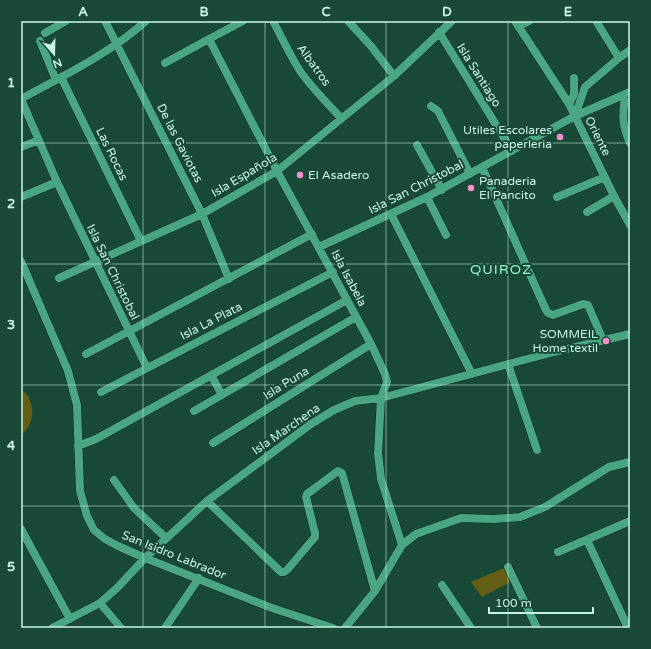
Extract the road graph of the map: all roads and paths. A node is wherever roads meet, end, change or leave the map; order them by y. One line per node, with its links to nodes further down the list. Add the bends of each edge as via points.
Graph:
1 (66, 21): 12 (street)
2 (105, 21): 15 (street, De las Gaviotas)
3 (146, 21): 15 (street)
4 (243, 21): 13 (street)
5 (273, 21): 27 (street, Albatros, via 301,72)
6 (452, 21): 11 (street, Isla Española)
7 (529, 21): 10 (street)
8 (596, 21): 17 (street)
9 (351, 23): 19 (street)
10 (516, 24): 24 (street)
11 (439, 32): 19 (street, Isla Española); 32 (street, Isla Santiago)
12 (45, 33)
13 (209, 39): 18 (street); 34 (street, Isla Isabela)
14 (40, 41): 20 (street, Las Rocas)
15 (116, 44): 20 (street); 44 (street, De las Gaviotas)
16 (630, 50): 17 (street, Oriente)
17 (618, 58): 26 (street, Oriente, via 590,81)
18 (165, 63)
19 (394, 76): 27 (street, Isla Española)
20 (59, 78): 23 (street); 49 (street, Las Rocas)
21 (574, 78): 24 (street, via 574,94)
22 (628, 93): 26 (street, Isla San Christobal); 29 (street, via 623,120)
23 (21, 99): 28 (street, Isla San Christobal)
24 (569, 104): 26 (street)
25 (431, 106): 35 (street, via 438,111)
26 (575, 116): 32 (street, Isla San Christobal); 36 (street, Oriente)
27 (341, 118): 34 (street, Isla Española)
28 (39, 140): 31 (street); 37 (street, Isla San Christobal)
29 (630, 143)
30 (417, 145): 38 (street)
31 (21, 147)
32 (512, 151): 33 (street, Isla San Christobal)
33 (482, 167): 35 (street, Isla San Christobal); 60 (street, via 548,313 553,315 584,304 588,305)
34 (277, 171): 44 (street, Isla Española); 47 (street, Isla Isabela)
35 (470, 174): 38 (street, Isla San Christobal)
36 (605, 177): 39 (street, Oriente); 42 (street)
37 (57, 182): 40 (street); 52 (street, Isla San Christobal)
38 (442, 190): 41 (street, Isla San Christobal)
39 (614, 196): 43 (street); 46 (street, Oriente)
40 (21, 197)
41 (427, 197): 45 (street, Isla San Christobal); 48 (street)
42 (557, 197)
43 (587, 212)
44 (202, 214): 49 (street, Isla Española); 55 (street, De las Gaviotas)
45 (391, 214): 50 (street, Isla San Christobal); 65 (street)
46 (630, 225)
47 (312, 234): 50 (street, Isla Isabela); 55 (street, Isla San Christobal)
48 (446, 235)
49 (141, 241): 52 (street, Isla Española)
50 (319, 247): 53 (street, Isla Isabela)
51 (21, 261): 72 (street, San Isidro Labrador, via 68,371 78,405)
52 (95, 262): 54 (street, Isla Española); 58 (street, Isla San Christobal)
53 (333, 272): 56 (street, Isla Isabela); 64 (street, Isla La Plata)
54 (59, 278)
55 (228, 278): 58 (street, Isla San Christobal)
56 (347, 300): 57 (street, Isla Isabela); 66 (street)
57 (356, 317): 61 (street, Isla Isabela); 68 (street)
58 (129, 331): 62 (street); 64 (street)
59 (630, 334): 60 (street, Isla Marchena)
60 (603, 340): 63 (street, Isla Marchena)
61 (371, 344): 69 (street, Isla Isabela, via 387,382); 71 (street, Isla Puna)
62 (86, 354)
63 (508, 364): 65 (street, Isla Marchena); 73 (street)
64 (147, 368): 67 (street, Isla La Plata)
65 (472, 374): 69 (street, Isla Marchena)
66 (211, 375): 68 (street); 72 (street, via 96,439)
67 (101, 392)
68 (222, 395): 70 (street)
69 (380, 398): 76 (street, Isla Marchena, via 355,401 311,424); 81 (street, Isla Isabela, via 379,468)
70 (194, 411)
71 (213, 443)
72 (78, 446): 83 (street, San Isidro Labrador, via 80,491 94,530 105,539)
73 (537, 450)
74 (630, 462): 81 (street, via 609,466 545,507 520,517 461,518 416,534)
75 (114, 480): 79 (street, via 134,508)
76 (207, 501): 79 (street, Isla Marchena); 87 (street, via 281,572 284,572 315,537 307,494 338,472 342,473)
77 (630, 521): 80 (street)
78 (21, 528): 89 (street)
79 (166, 538): 83 (street, Isla Marchena)
80 (587, 540): 82 (street); 98 (street)
81 (402, 545): 87 (street)
82 (558, 552)
83 (145, 558): 85 (street, San Isidro Labrador); 88 (street, Isla Marchena)
84 (508, 567): 97 (street)
85 (200, 578): 93 (street); 94 (street, San Isidro Labrador, via 272,608)
86 (442, 586): 96 (street)
87 (375, 591): 95 (street)
88 (100, 603): 89 (street, Isla Marchena); 92 (street)
89 (70, 619): 90 (street, Isla Marchena)
90 (62, 626): 91 (street, Isla Marchena)
91 (52, 628)
92 (121, 628)
93 (165, 628)
94 (333, 628)
95 (346, 628)
96 (471, 628)
97 (537, 628)
98 (628, 628)

